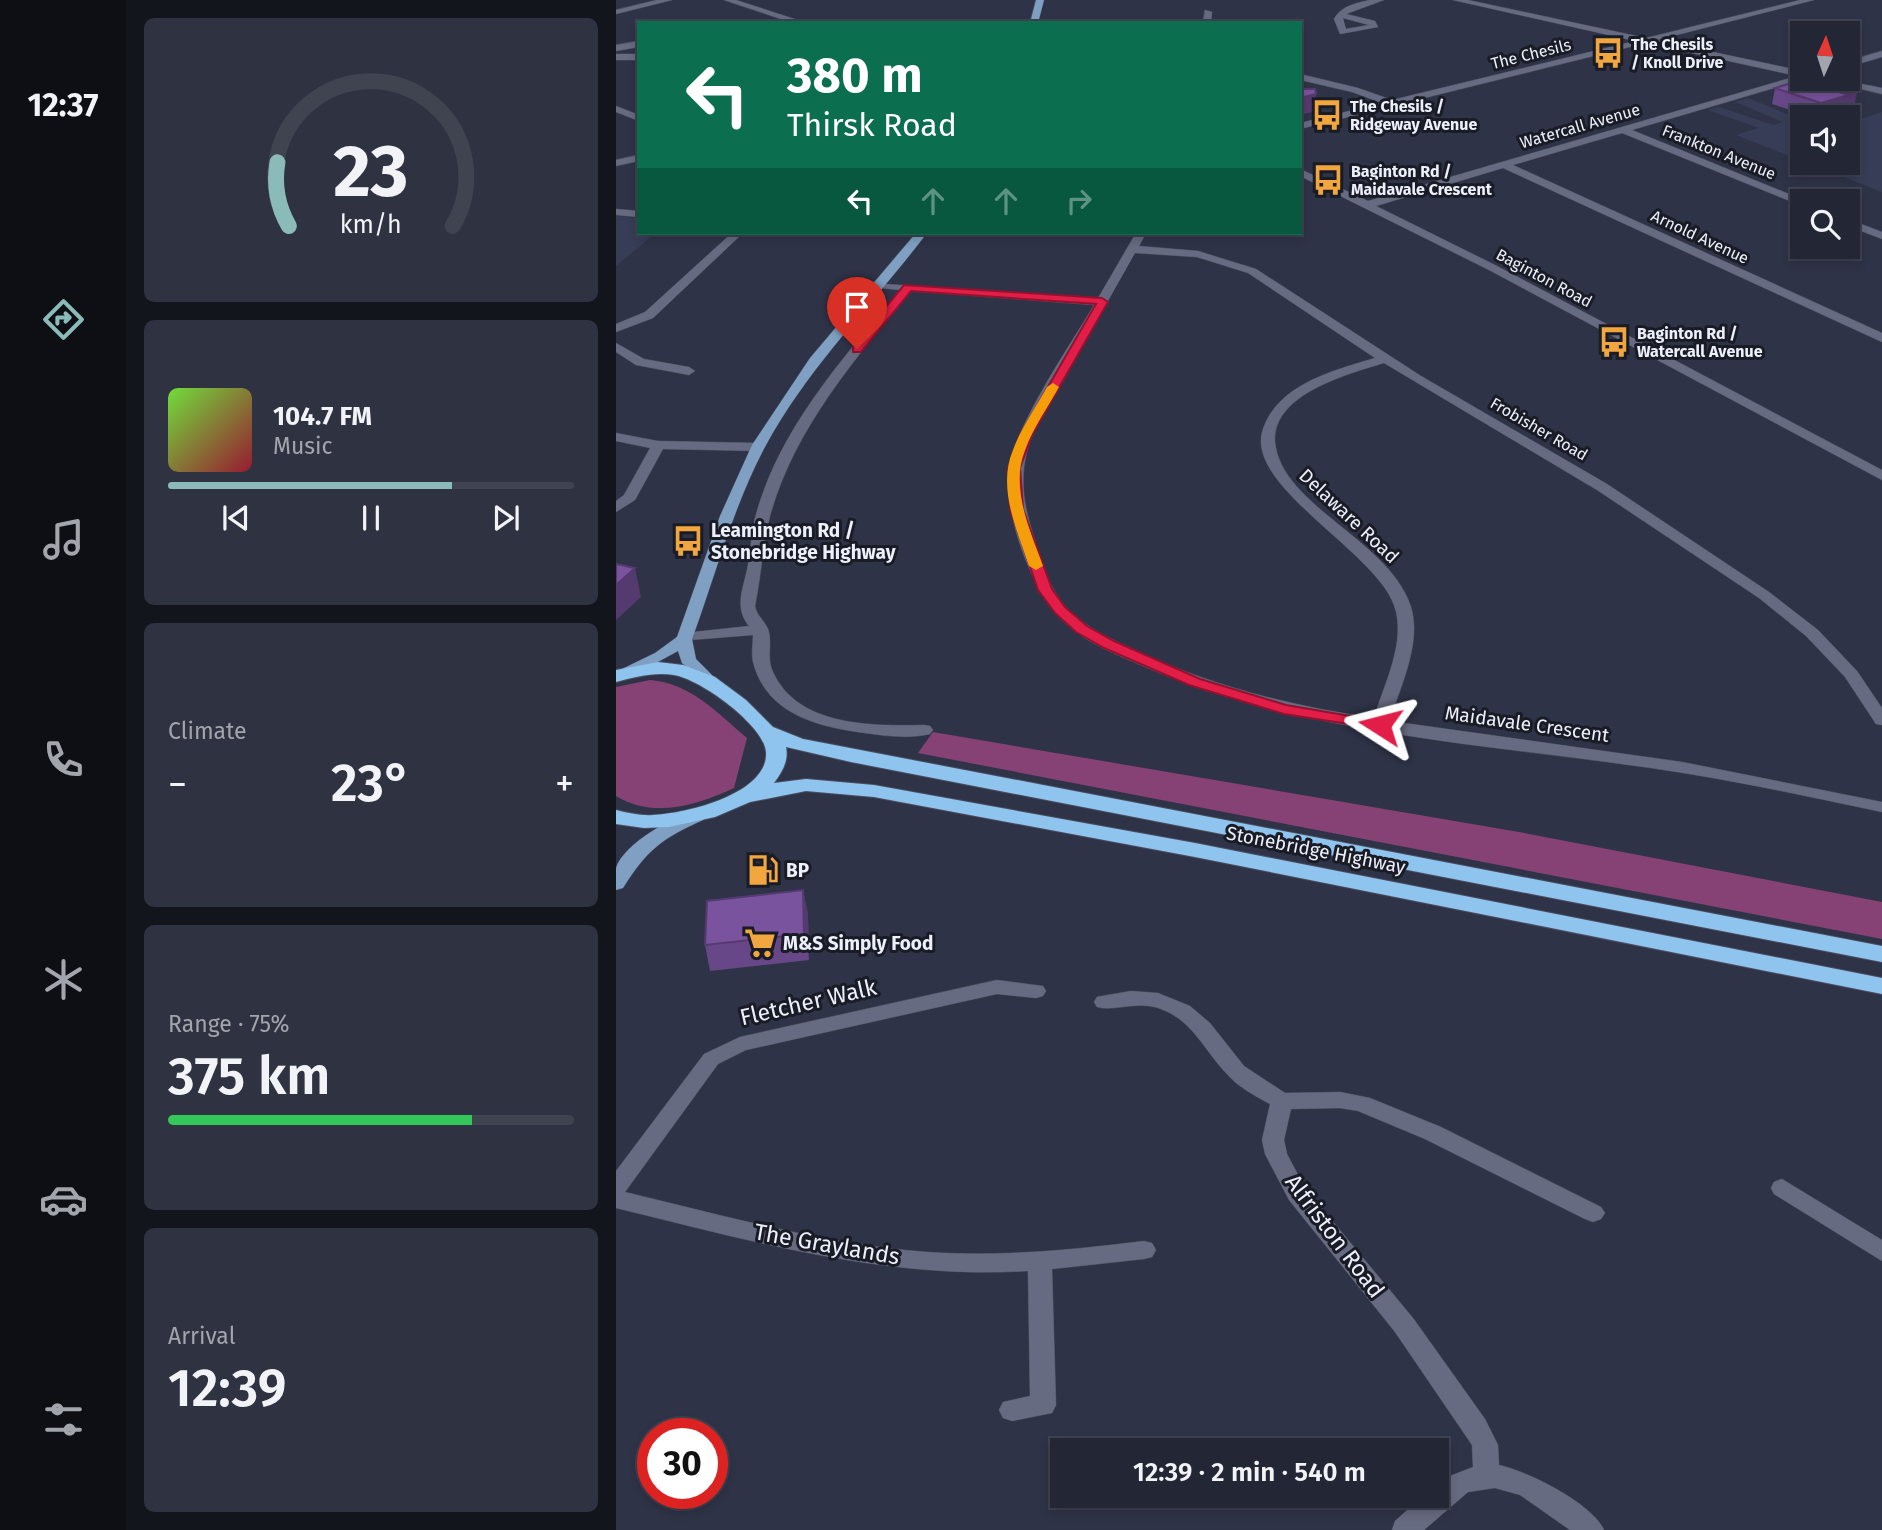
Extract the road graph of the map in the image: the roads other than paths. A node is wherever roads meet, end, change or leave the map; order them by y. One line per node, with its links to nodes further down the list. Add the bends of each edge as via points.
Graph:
1 (668, 0): 7 (street)
2 (728, 0): 10 (street)
3 (1040, 0): 11 (main road)
4 (1380, 0): 9 (street)
5 (1457, 0): 13 (street)
6 (1810, 0): 13 (street, The Chesils)
7 (616, 12)
8 (1208, 12): 12 (street)
9 (1340, 15)
10 (796, 21)
11 (1035, 21)
12 (1207, 21)
13 (1644, 41): 20 (street); 25 (street, The Chesils)
14 (637, 44): 15 (street)
15 (616, 48)
16 (1882, 54): 19 (street)
17 (616, 57): 18 (street)
18 (637, 57)
19 (1860, 60)
20 (1790, 73)
21 (1302, 77): 25 (street)
22 (1790, 80): 30 (street, Watercall Avenue)
23 (1860, 86): 24 (street)
24 (1882, 91)
25 (1391, 103): 29 (street, The Chesils)
26 (627, 104): 27 (street)
27 (616, 108): 28 (street)
28 (637, 117)
29 (1302, 125)
30 (1623, 130): 33 (street, Watercall Avenue); 35 (street, Frankton Avenue)
31 (637, 158): 32 (street)
32 (616, 163)
33 (1504, 165): 36 (street, Watercall Avenue); 49 (street, Arnold Avenue)
34 (1302, 173): 36 (street, Baginton Road)
35 (1790, 198)
36 (1367, 205): 56 (street, Baginton Road)
37 (616, 212): 38 (street)
38 (637, 214)
39 (1860, 227): 43 (street)
40 (736, 235): 48 (street, via 649,315)
41 (920, 235): 45 (main road)
42 (1140, 235): 44 (street, Maidavale Crescent)
43 (1882, 236)
44 (1132, 249): 47 (street, Maidavale Crescent); 51 (street, Frobisher Road, via 1198,254 1252,271)
45 (874, 285): 46 (street); 55 (main road, via 804,372)
46 (908, 288): 47 (street); 58 (street, via 813,406 775,480 747,606 748,615)
47 (1102, 302): 63 (street, Maidavale Crescent, via 1026,435 1014,468 1017,509 1045,590 1082,629 1195,682 1284,709)
48 (616, 328)
49 (1882, 338)
50 (616, 347): 52 (street, via 640,362)
51 (1384, 359): 62 (street, Frobisher Road, via 1602,487 1764,595 1833,654); 63 (street, Delaware Road, via 1304,390 1273,417 1267,439 1268,453 1281,478 1382,569 1403,604 1405,638)
52 (689, 371)
53 (616, 437): 54 (street)
54 (659, 445): 55 (street); 57 (street, via 630,497)
55 (758, 446): 59 (main road, via 727,517)
56 (1882, 477)
57 (616, 508)
58 (760, 629): 59 (street); 64 (street, via 760,662 778,693 794,708 858,727)
59 (684, 639): 60 (main road); 61 (main road, via 688,660)
60 (622, 674): 61 (highway, via 664,669)
61 (707, 678): 65 (highway)
62 (1882, 720)
63 (1380, 725): 67 (street, Maidavale Crescent, via 1658,763)
64 (924, 730)
65 (766, 731): 66 (highway, via 777,751 774,768 766,780); 71 (highway, Stonebridge Highway, via 797,744 851,756)
66 (740, 798): 68 (highway); 72 (highway, Stonebridge Highway, via 802,785 874,791)
67 (1882, 807)
68 (699, 814): 69 (highway, via 653,822); 70 (main road, via 643,845)
69 (616, 817)
70 (616, 884)
71 (1882, 954)
72 (1882, 986)
73 (1036, 991): 76 (street, Fletcher Walk, via 998,987 740,1044 703,1068)
74 (1104, 1002): 75 (street, via 1142,997 1178,1009 1202,1027 1237,1072)
75 (1282, 1101): 79 (street, via 1340,1100 1376,1109); 84 (street, Alfriston Road, via 1273,1140 1297,1194 1404,1325 1476,1427 1485,1445)
76 (616, 1188)
77 (1782, 1188): 81 (street)
78 (616, 1199): 82 (street, The Graylands, via 835,1250 975,1263)
79 (1593, 1213)
80 (1144, 1250): 82 (street, The Graylands)
81 (1882, 1252)
82 (1040, 1261): 83 (street, via 1043,1405)
83 (1012, 1410)
84 (1486, 1475): 85 (street, via 1458,1484); 86 (street, via 1532,1488)
85 (1405, 1530)
86 (1591, 1530)

